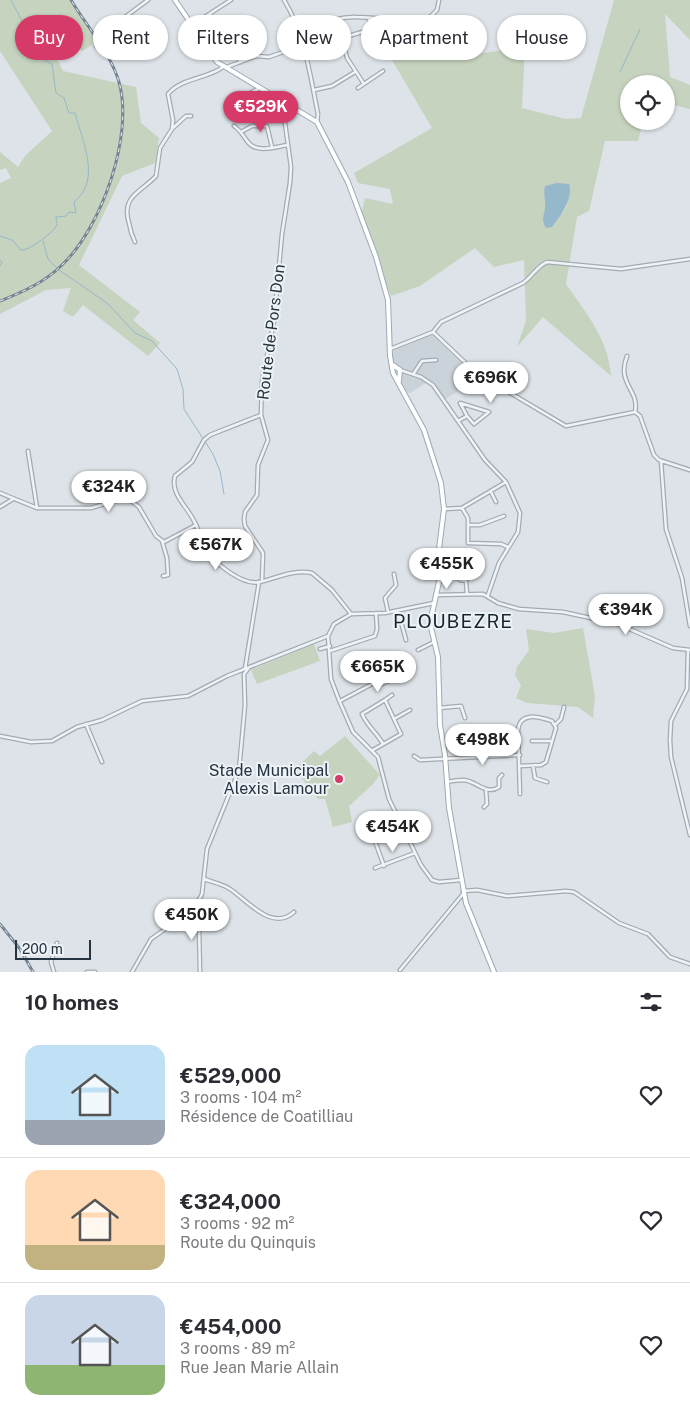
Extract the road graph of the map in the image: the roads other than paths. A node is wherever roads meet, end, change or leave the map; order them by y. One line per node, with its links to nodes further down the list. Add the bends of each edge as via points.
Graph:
1 (148, 0): 7 (street)
2 (175, 0): 8 (main road)
3 (231, 0): 6 (street)
4 (284, 0): 9 (street)
5 (439, 0): 10 (street)
6 (210, 14): 15 (street)
7 (128, 15)
8 (185, 15)
9 (291, 15)
10 (432, 15)
11 (277, 54): 15 (street, via 256,56)
12 (218, 60): 16 (main road)
13 (306, 60): 22 (street)
14 (348, 60): 18 (street)
15 (241, 62): 16 (street)
16 (225, 67): 20 (main road); 28 (street, via 169,92 167,99 173,120)
17 (383, 71): 19 (street)
18 (355, 72): 19 (street); 22 (street, via 332,86)
19 (364, 84): 21 (street)
20 (260, 88): 23 (main road); 24 (street)
21 (358, 88)
22 (313, 90): 26 (street)
23 (282, 101): 26 (main road); 30 (street, Route de Pors Don)
24 (226, 105)
25 (191, 116): 28 (street, via 186,116)
26 (317, 122): 35 (main road, via 363,218 387,293)
27 (234, 126): 29 (street)
28 (172, 130): 32 (street, via 160,148 156,176 127,205)
29 (241, 132): 31 (street, via 253,147); 31 (street, via 252,126 267,126)
30 (288, 145): 31 (street); 41 (street, Route de Pors Don, via 290,183 274,321 264,368)
31 (272, 147)
32 (135, 242)
33 (690, 260): 34 (street, via 621,269 547,262 523,283 441,322)
34 (433, 332): 35 (street); 40 (street, via 475,372 566,426)
35 (390, 349): 38 (main road, via 391,362)
36 (627, 356): 40 (street, via 624,378 637,401)
37 (436, 360): 39 (street, via 422,361)
38 (398, 372): 39 (street); 55 (main road, via 400,385 420,421 439,471)
39 (414, 373): 43 (street, via 432,385)
40 (635, 412): 45 (street, via 640,416 652,454)
41 (261, 414): 57 (street, via 205,438 192,462 176,474 175,492); 64 (street, Route de Pors Don, via 268,441 258,464 257,495 244,521 263,553)
42 (467, 416): 42 (street, via 474,424 489,412 460,403); 43 (street)
43 (458, 422): 47 (street, via 485,460)
44 (28, 451): 53 (street)
45 (661, 461): 46 (street); 73 (street, via 666,529 682,578)
46 (690, 470)
47 (506, 482): 48 (street); 60 (street, via 520,513 518,532)
48 (490, 492): 51 (street); 54 (street)
49 (0, 493): 50 (street)
50 (13, 499): 52 (street); 53 (street)
51 (496, 502)
52 (0, 507)
53 (37, 508): 59 (street, via 91,508 127,500 139,507)
54 (462, 508): 55 (street); 58 (street, via 467,514)
55 (444, 509): 62 (main road, via 439,549)
56 (504, 516): 58 (street, via 480,525)
57 (196, 525): 59 (street, via 171,540); 64 (street, via 212,557 240,579 250,583)
58 (468, 525): 60 (street, via 468,543)
59 (162, 541): 63 (street, via 168,567 168,575)
60 (508, 547): 67 (street)
61 (394, 574): 70 (street, via 396,585 385,598)
62 (440, 574): 65 (street, via 452,572 466,581); 66 (main road)
63 (163, 576)
64 (261, 581): 72 (street, via 281,575 314,574); 82 (street, Route de Pors Don)
65 (467, 594): 66 (street); 67 (street)
66 (436, 595): 68 (main road)
67 (488, 596): 80 (street, via 498,603 519,609 563,612 618,624 673,648)
68 (434, 603): 69 (street); 76 (main road, via 430,624)
69 (398, 611): 70 (street); 75 (street)
70 (388, 612): 71 (street)
71 (376, 613): 72 (street); 81 (street, via 376,636)
72 (351, 614): 74 (street, via 334,624)
73 (690, 626)
74 (328, 636): 77 (street); 82 (street)
75 (406, 640)
76 (434, 642): 79 (street); 88 (main road, via 438,658)
77 (330, 646): 78 (street); 81 (street)
78 (320, 649)
79 (418, 650)
80 (689, 650): 116 (street, via 687,689 671,721 670,740 671,757)
81 (330, 651): 86 (street, via 331,679)
82 (247, 669): 92 (street, via 188,696 142,701); 120 (street, Route de Pors Don, via 244,674 245,705 239,770 207,849)
83 (409, 672): 86 (street, via 382,684 374,683)
84 (392, 695): 85 (street)
85 (385, 700): 91 (street); 98 (street, via 362,714)
86 (340, 701): 99 (street, via 353,732)
87 (564, 707): 93 (street, via 561,719)
88 (439, 708): 90 (street, via 461,706); 103 (main road)
89 (410, 710): 91 (street)
90 (465, 718)
91 (394, 719): 98 (street, via 401,734)
92 (86, 724): 94 (street, via 47,742); 104 (street)
93 (555, 725): 97 (street); 100 (street, via 533,716 522,720 518,730)
94 (0, 736)
95 (477, 741): 102 (street)
96 (532, 741): 97 (street)
97 (552, 741): 106 (street, via 545,764)
98 (383, 744): 99 (street)
99 (373, 750): 113 (street, via 381,763 388,794)
100 (520, 755): 102 (street); 105 (street)
101 (414, 756): 103 (street, via 420,760)
102 (473, 758): 103 (street)
103 (445, 760): 108 (main road)
104 (102, 762)
105 (520, 766): 106 (street); 111 (street)
106 (533, 766): 109 (street, via 535,778)
107 (502, 775): 110 (street, via 498,789)
108 (447, 782): 110 (street, via 467,780); 121 (main road)
109 (547, 782)
110 (486, 790): 112 (street, via 487,804)
111 (520, 794)
112 (484, 807)
113 (400, 822): 114 (street); 117 (street)
114 (372, 833): 115 (street); 118 (street)
115 (362, 835)
116 (690, 835)
117 (415, 854): 118 (street); 121 (street, via 432,880)
118 (384, 866): 119 (street)
119 (376, 868)
120 (204, 879): 123 (street, Route de Pors Don); 124 (street, via 230,889 270,918 284,918)
121 (461, 880): 122 (main road)
122 (463, 892): 126 (street, via 476,890 507,896 572,892 619,923 648,934 670,957); 127 (street); 133 (main road)
123 (196, 907): 131 (street, via 151,940); 132 (street, via 200,928)
124 (294, 912)
125 (57, 943): 128 (street, via 51,962)
126 (690, 964)
127 (400, 970)
128 (54, 972)
129 (87, 972): 130 (street)
130 (95, 972)
131 (132, 972)
132 (200, 972)
133 (494, 972)

